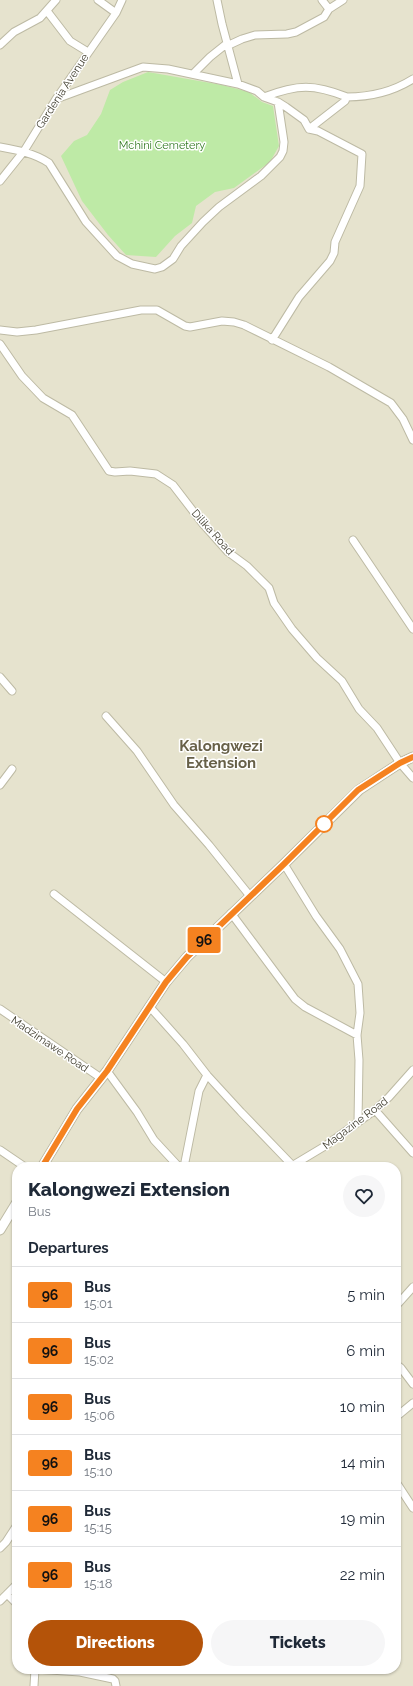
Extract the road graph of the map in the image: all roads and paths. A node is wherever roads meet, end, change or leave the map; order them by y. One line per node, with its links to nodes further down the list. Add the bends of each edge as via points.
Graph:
1 (56, 0): 8 (street)
2 (98, 0): 9 (street)
3 (122, 0): 9 (street, Gardenia Avenue)
4 (217, 0): 11 (street)
5 (322, 0): 7 (street)
6 (343, 0): 7 (street)
7 (329, 9): 11 (street, via 324,16 296,32 255,35)
8 (47, 11): 10 (street, via 40,18 8,36); 12 (street, via 70,41)
9 (116, 13): 12 (street, Gardenia Avenue)
10 (0, 45)
11 (229, 45): 13 (street, via 225,45 210,57); 15 (street)
12 (88, 52): 18 (street, Gardenia Avenue)
13 (193, 74): 15 (street); 18 (street, via 143,67)
14 (413, 79): 17 (street, via 376,94)
15 (238, 84): 16 (street, via 257,91)
16 (264, 97): 17 (street, via 279,91 306,87 325,88); 19 (street)
17 (347, 97): 20 (street)
18 (56, 99): 22 (street, Gardenia Avenue)
19 (278, 102): 20 (street, via 304,120); 22 (street, via 284,142 280,157 261,176 203,222 167,264 155,269 132,264 117,256 86,222 49,163)
20 (309, 129): 25 (street, via 318,131 362,154 360,186 335,242 332,258 299,297)
21 (0, 147): 22 (street)
22 (24, 151): 23 (street, Gardenia Avenue)
23 (0, 181)
24 (0, 330): 25 (street, via 36,330 151,310 163,313 190,327 222,321 234,322)
25 (272, 340): 27 (street, via 391,403 403,419)
26 (0, 344): 34 (street, Dilika Road, via 22,376 43,398 72,415 109,471 156,474 173,485 228,552 247,566 269,588 274,603 292,629 317,658 342,681)
27 (413, 440)
28 (353, 540): 29 (street)
29 (413, 628)
30 (0, 678): 31 (street)
31 (12, 691)
32 (106, 716): 40 (street, via 137,751 174,805)
33 (413, 757): 34 (street)
34 (400, 763): 36 (street); 38 (street, via 358,790)
35 (12, 769): 37 (street)
36 (413, 778)
37 (0, 785)
38 (284, 864): 40 (street); 45 (street, via 355,976 360,996)
39 (54, 894): 42 (street)
40 (250, 896): 41 (street)
41 (231, 914): 42 (street, via 187,957); 45 (street, via 295,999)
42 (166, 982): 43 (street)
43 (149, 1006): 47 (street); 48 (street)
44 (0, 1009): 47 (street, Madzimawe Road)
45 (357, 1035): 50 (street)
46 (413, 1070): 49 (street, Magazine Road)
47 (104, 1075): 54 (street, via 77,1109); 55 (street, Madzimawe Road, via 137,1112 154,1140)
48 (207, 1075): 56 (street, via 199,1091); 57 (street)
49 (375, 1110): 50 (street, Magazine Road); 52 (street)
50 (358, 1122): 58 (street, Magazine Road)
51 (0, 1150): 53 (street)
52 (413, 1154)
53 (18, 1162)
54 (46, 1162)
55 (174, 1162)
56 (185, 1162)
57 (288, 1162)
58 (299, 1162)
59 (12, 1210): 60 (street)
60 (0, 1230)
61 (413, 1287): 62 (street)
62 (401, 1300)
63 (401, 1368): 64 (street)
64 (413, 1384)
65 (413, 1403): 66 (street)
66 (401, 1413)
67 (401, 1490): 68 (street)
68 (413, 1508)
69 (12, 1533): 70 (street)
70 (0, 1548)
71 (12, 1589): 72 (street)
72 (7, 1594): 73 (street); 74 (street)
73 (12, 1599)
74 (0, 1601)
75 (35, 1674): 77 (street)
76 (89, 1674): 78 (street, via 113,1679)
77 (34, 1686)
78 (116, 1686)

